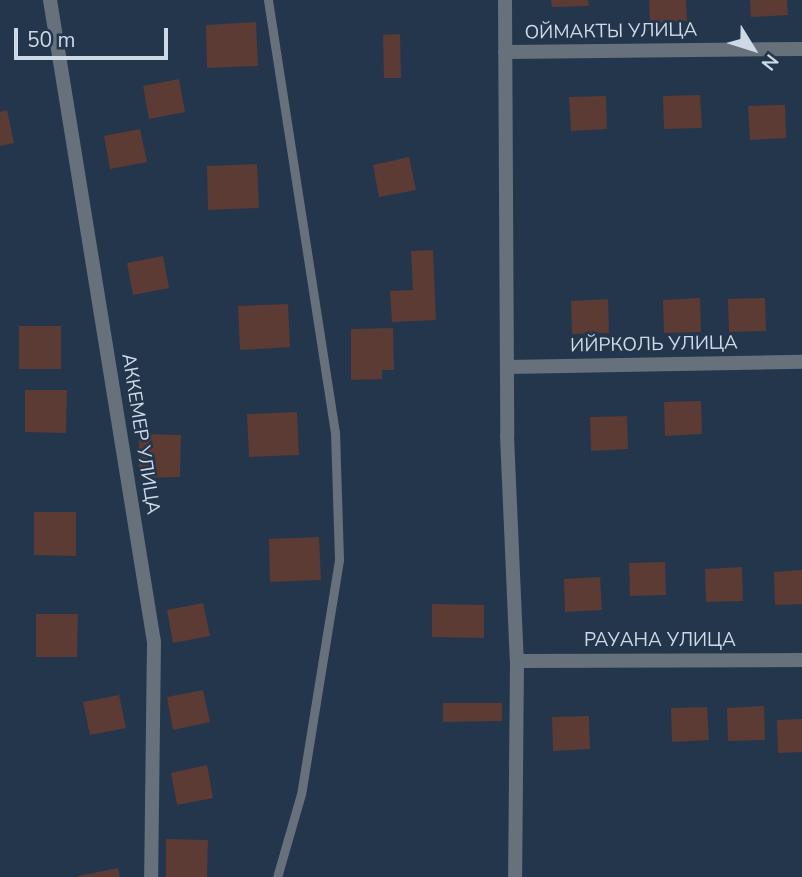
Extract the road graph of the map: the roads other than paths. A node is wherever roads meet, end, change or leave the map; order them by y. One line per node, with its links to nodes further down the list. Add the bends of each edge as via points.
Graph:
1 (50, 0): 10 (street, АККЕМЕР УЛИЦА, via 154,642)
2 (268, 0): 11 (lane, via 335,432 339,560 302,794)
3 (505, 0): 5 (street)
4 (802, 49): 5 (street, ОЙМАКТЫ УЛИЦА)
5 (505, 52): 7 (street)
6 (802, 362): 7 (street, ИЙРКОЛЬ УЛИЦА)
7 (507, 367): 9 (street)
8 (802, 660): 9 (street, РАУАНА УЛИЦА)
9 (517, 661): 12 (street)
10 (152, 877)
11 (277, 877)
12 (515, 877)

